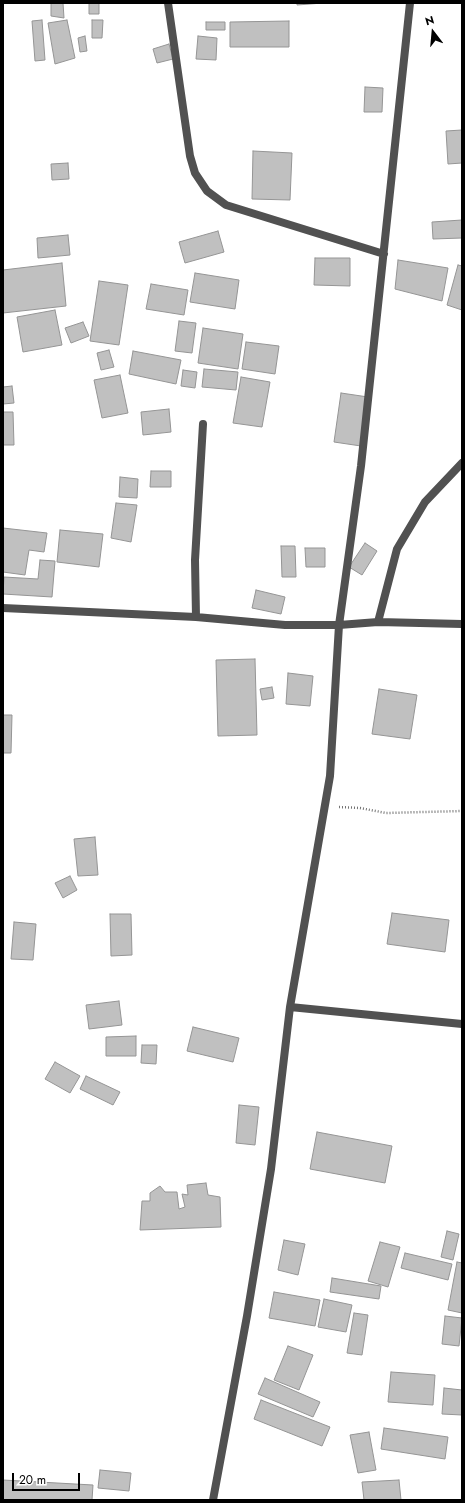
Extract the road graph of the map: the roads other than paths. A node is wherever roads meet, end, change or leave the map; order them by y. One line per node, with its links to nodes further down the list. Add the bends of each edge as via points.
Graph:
1 (168, 3): 3 (street, via 190,156 195,173 207,191 226,205)
2 (410, 3): 3 (street)
3 (384, 254): 10 (street, via 361,466)
4 (203, 424): 7 (street, via 195,560)
5 (462, 463): 8 (street, via 425,502 397,549)
6 (3, 608): 7 (street)
7 (196, 616): 10 (street, via 285,625)
8 (378, 622): 9 (street); 10 (street)
9 (462, 624)
10 (339, 625): 11 (street, via 330,776)
11 (290, 1008): 12 (street); 13 (street, via 271,1169)
12 (462, 1024)
13 (213, 1500)

